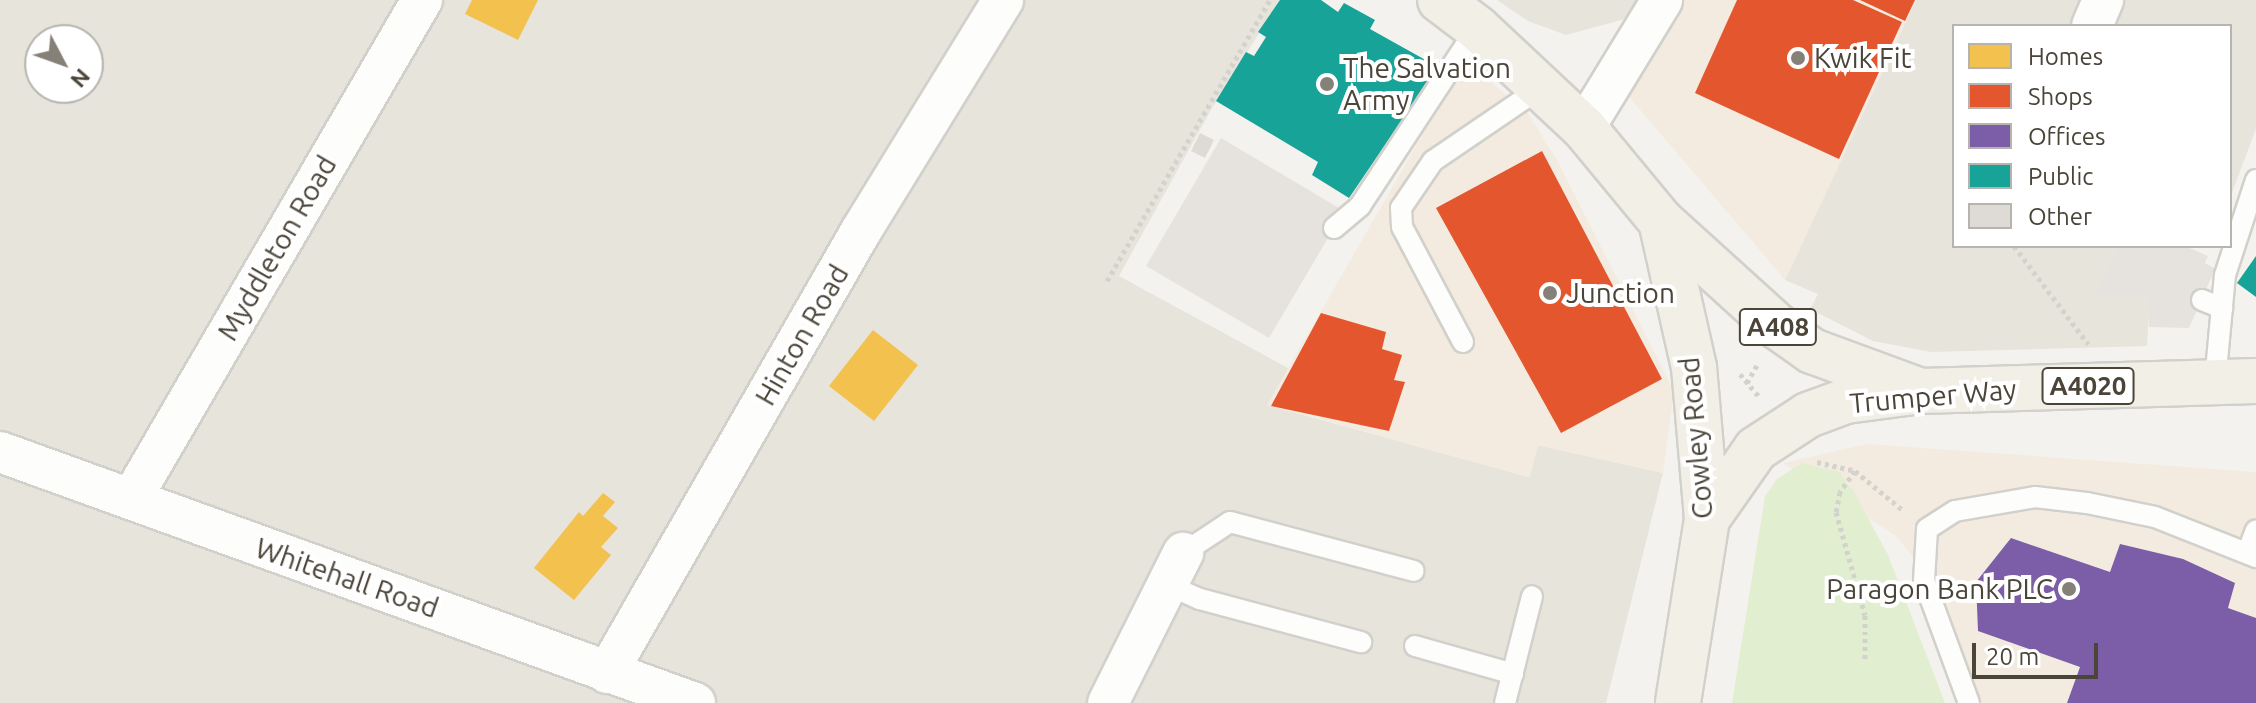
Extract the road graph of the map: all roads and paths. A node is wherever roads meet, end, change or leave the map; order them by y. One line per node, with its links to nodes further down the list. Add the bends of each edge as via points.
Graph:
1 (422, 0): 24 (street, Myddleton Road)
2 (1003, 0): 35 (street, Hinton Road, via 861,231)
3 (1270, 0): 15 (path)
4 (1440, 0): 8 (main road, Cowley Road / A408)
5 (1662, 0): 10 (street)
6 (2103, 0): 7 (street)
7 (2093, 24)
8 (1477, 28): 9 (main road, Cowley Road / A408); 13 (lane, via 1360,206)
9 (1542, 87): 10 (main road, Cowley Road / A408); 16 (lane, via 1433,161 1401,208 1402,227)
10 (1584, 128): 12 (main road, Cowley Road / A408)
11 (2256, 180): 18 (lane, via 2212,304)
12 (1661, 221): 17 (main road, Cowley Road / A408); 20 (main road, Cowley Road / A408, via 1731,288 1812,351)
13 (1334, 228)
14 (2016, 248): 19 (path)
15 (1107, 281)
16 (1463, 342)
17 (1694, 367): 21 (path, via 1728,360); 25 (main road, Cowley Road / A408)
18 (2236, 382): 19 (main road, Trumper Way / A4020)
19 (2119, 385): 20 (main road, Trumper Way / A4020)
20 (1921, 391): 21 (main road, Trumper Way / A4020, via 1846,401)
21 (1785, 429): 23 (path, via 1804,458); 25 (main road, Trumper Way / A4020, via 1736,471)
22 (0, 452): 24 (street, Whitehall Road)
23 (1855, 471): 26 (path); 34 (path, via 1840,492 1836,512 1865,615)
24 (133, 496): 35 (street, Whitehall Road, via 208,529)
25 (1707, 519): 40 (main road, Cowley Road / A4020)
26 (1927, 529): 28 (lane, via 1982,503 2035,497 2155,517); 41 (lane, via 1924,581)
27 (2256, 530): 28 (lane)
28 (2252, 554)
29 (1174, 568): 30 (lane, via 1230,522); 32 (lane, via 1200,599); 38 (street)
30 (1414, 571)
31 (1532, 596): 36 (lane)
32 (1361, 642)
33 (1415, 646): 36 (lane)
34 (1865, 662)
35 (607, 673): 37 (street, Whitehall Road)
36 (1513, 674): 39 (lane)
37 (695, 703)
38 (1108, 703)
39 (1505, 703)
40 (1678, 703)
41 (1969, 703)

